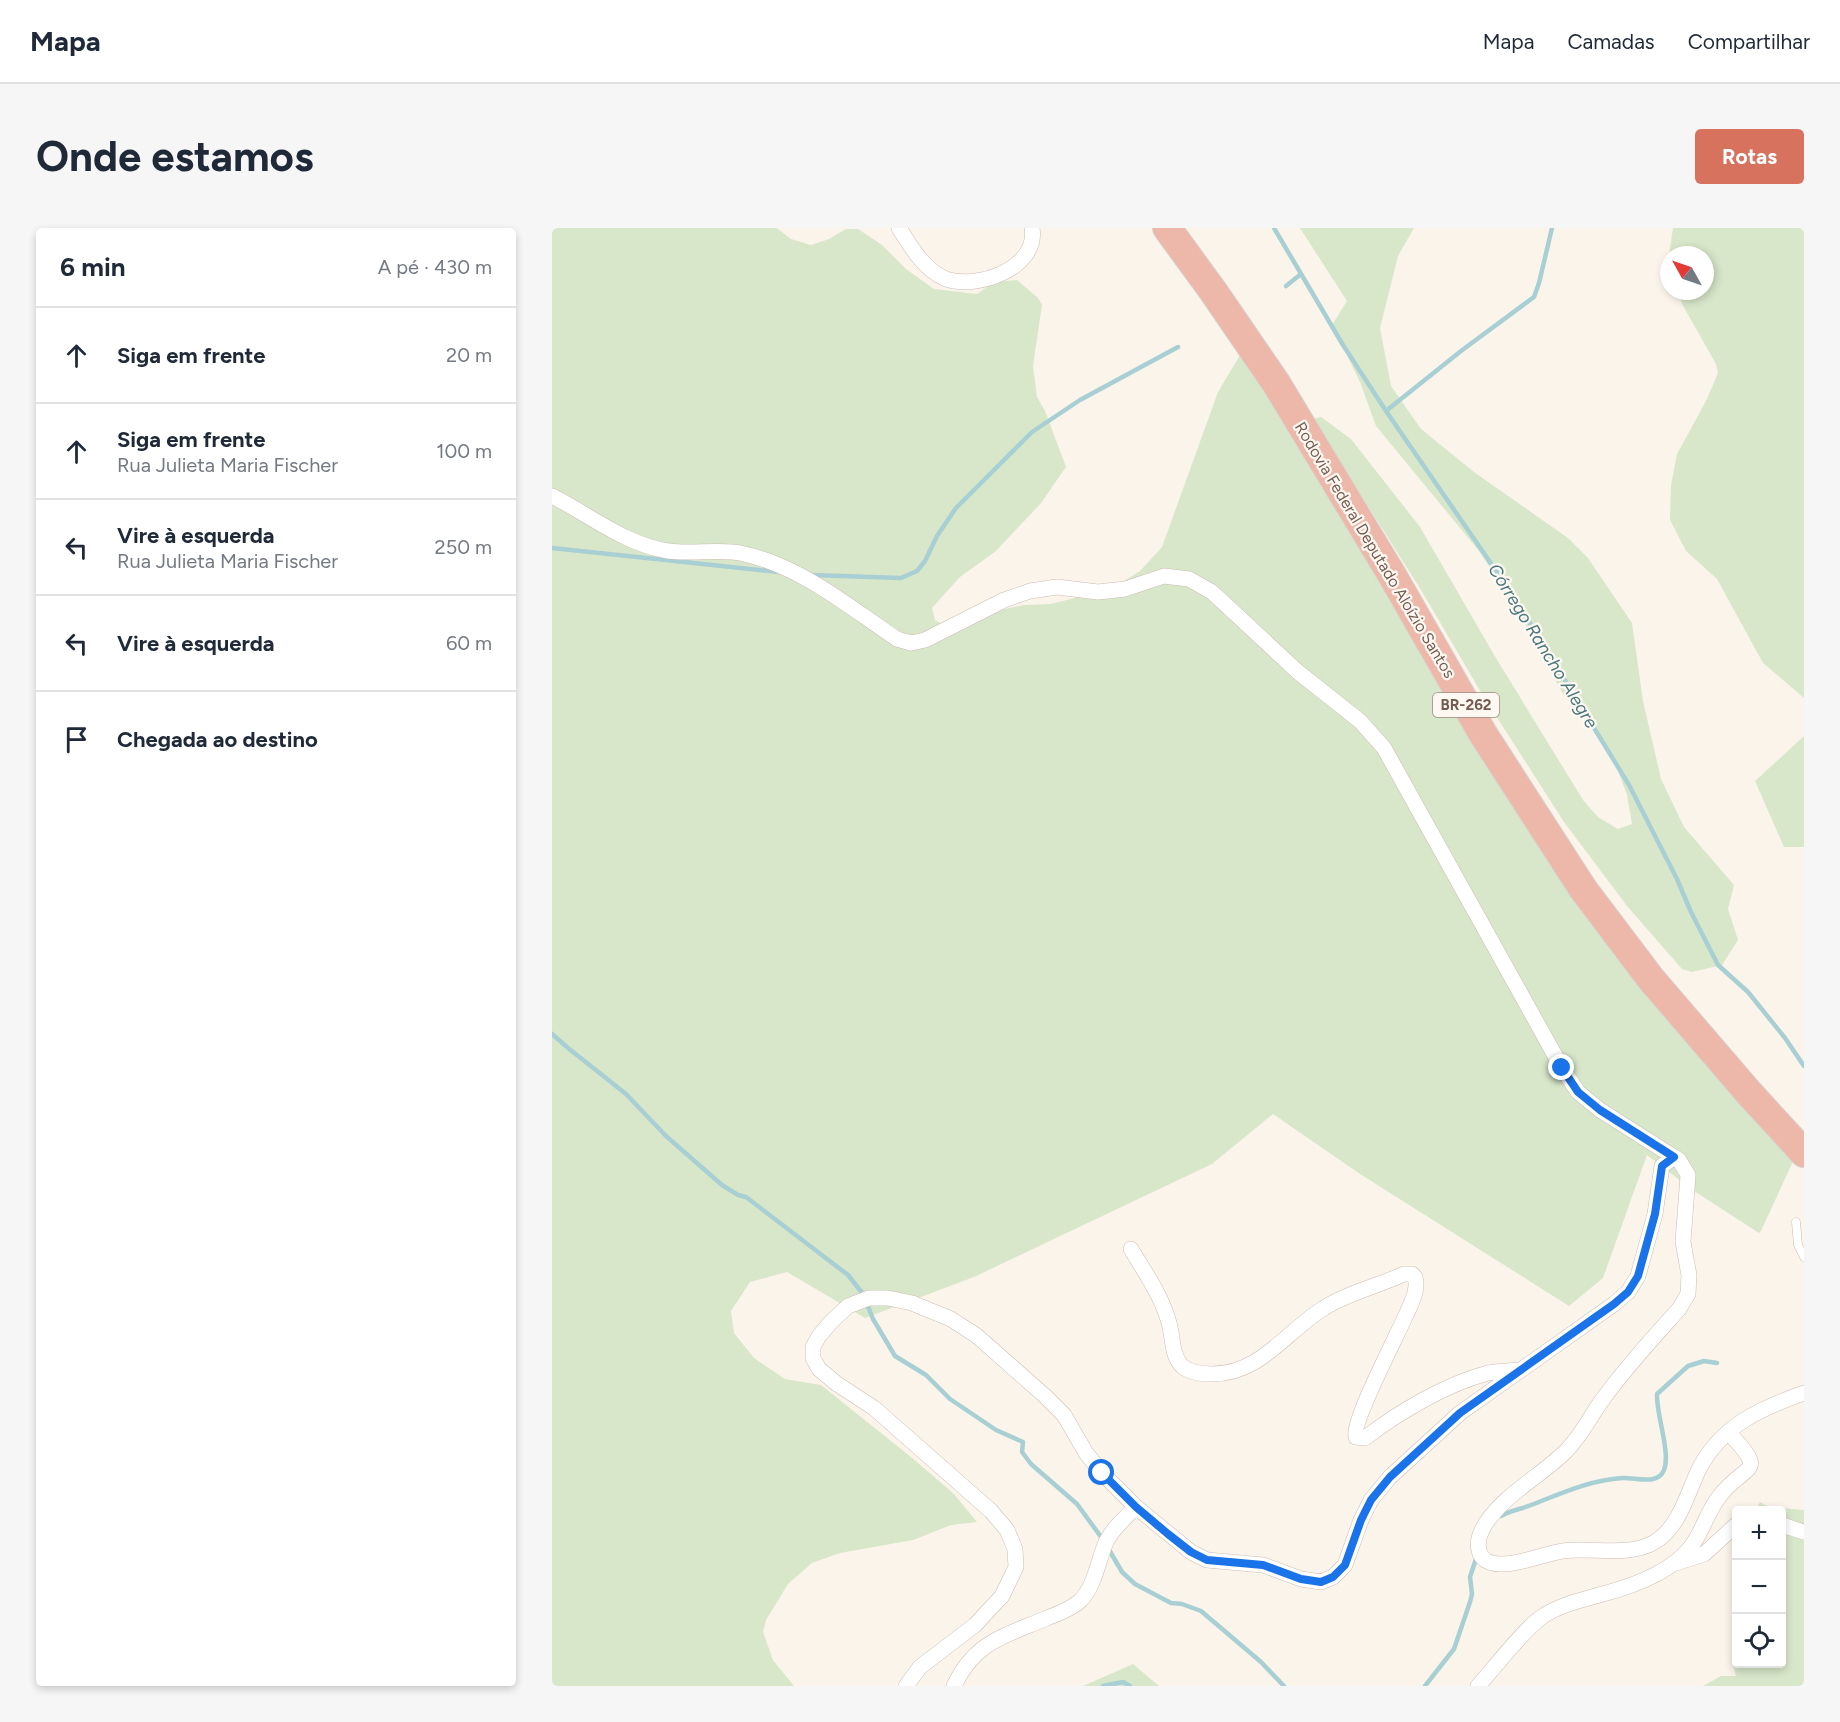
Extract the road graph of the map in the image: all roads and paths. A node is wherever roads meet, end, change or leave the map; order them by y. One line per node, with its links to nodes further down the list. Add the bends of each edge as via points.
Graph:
1 (900, 228): 2 (street, via 928,267 947,279 978,282 1012,270 1027,252)
2 (1032, 228)
3 (1167, 228): 5 (highway, Rodovia Federal Deputado Aloízio Santos / BR-262, via 1276,383 1483,734 1583,889 1651,980)
4 (552, 496): 6 (street, via 639,544 669,551 734,552 775,564 812,581 897,639 911,643 1030,591 1057,587 1098,592 1125,589 1164,576 1190,579 1204,587 1359,721 1384,748 1578,1092)
5 (1804, 1153)
6 (1674, 1157): 10 (street, via 1662,1166 1655,1214 1638,1276 1628,1292); 12 (street, via 1688,1175 1683,1242 1688,1294 1567,1450 1487,1520 1479,1533 1480,1555 1499,1565 1566,1550 1641,1548 1655,1542 1671,1528 1700,1468)
7 (1796, 1222): 9 (lane, via 1798,1245)
8 (1131, 1249): 10 (street, via 1165,1311 1173,1352 1180,1365 1190,1372 1205,1374 1244,1369 1269,1354 1324,1307 1412,1274 1416,1288 1410,1307 1355,1428 1360,1439 1470,1379 1491,1372)
9 (1804, 1257)
10 (1524, 1369): 13 (street, via 1460,1413 1390,1477 1371,1500 1345,1565 1321,1582 1263,1565 1207,1560 1191,1552)
11 (1804, 1393): 12 (street, via 1749,1415)
12 (1728, 1432): 17 (street, via 1748,1453 1750,1468 1728,1485 1690,1548)
13 (1136, 1507): 18 (street, via 1086,1454 1064,1415 976,1336 951,1319 912,1303 869,1298 848,1306 813,1347 819,1369 874,1408 991,1511 1007,1530 1015,1550 1016,1567 1002,1596 975,1626 920,1667); 19 (street, via 1116,1526 1080,1601 981,1648 968,1660)
14 (1786, 1526): 16 (street)
15 (1732, 1530): 17 (street, via 1704,1554)
16 (1804, 1532)
17 (1673, 1564): 20 (street, via 1648,1579 1567,1603 1542,1617)
18 (906, 1686)
19 (954, 1686)
20 (1478, 1686)

